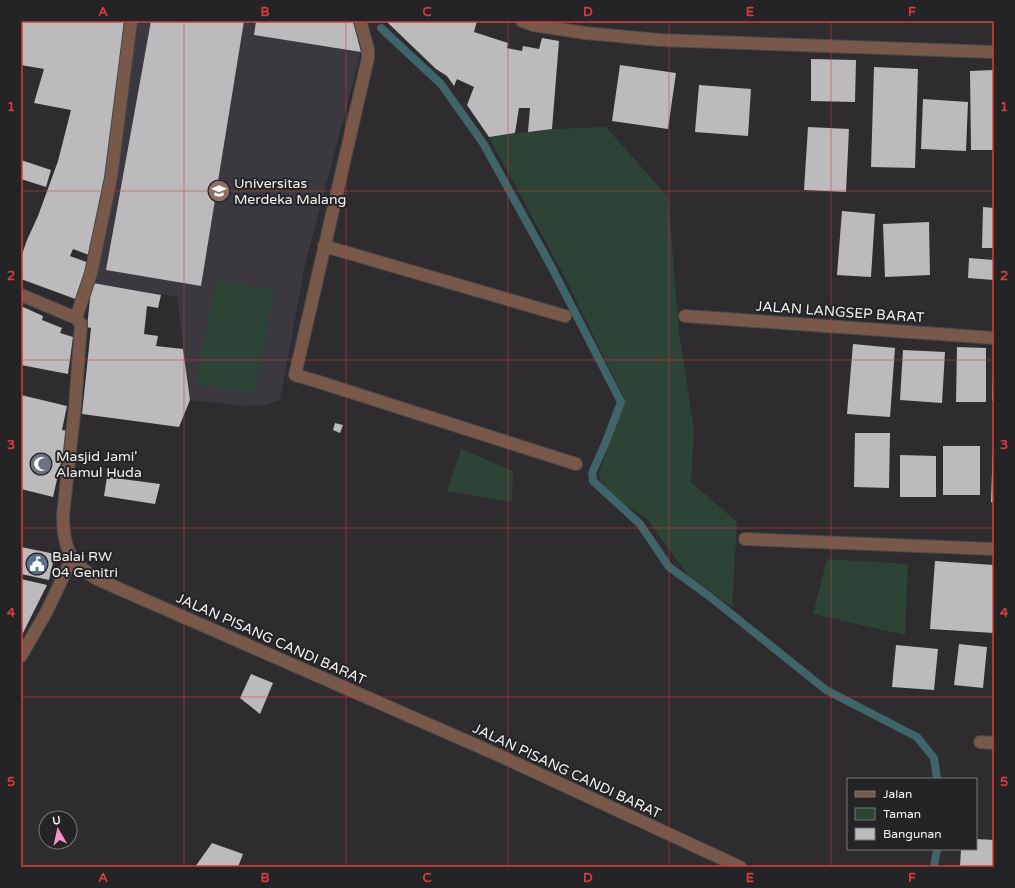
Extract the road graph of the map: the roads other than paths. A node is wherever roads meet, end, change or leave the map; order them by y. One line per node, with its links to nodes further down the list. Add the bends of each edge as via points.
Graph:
1 (132, 21): 9 (street, via 111,178 91,273)
2 (360, 21): 5 (street, via 368,48 368,58)
3 (522, 21): 4 (street, via 532,25 584,33 660,40)
4 (994, 52)
5 (324, 246): 7 (street); 11 (street, via 295,375)
6 (21, 295): 9 (street)
7 (565, 316)
8 (685, 316): 10 (street, JALAN LANGSEP BARAT)
9 (76, 318): 14 (street, JALAN PISANG CANDI BARAT, via 81,324 81,332 63,515 65,540)
10 (994, 338)
11 (576, 464)
12 (745, 539): 13 (street)
13 (994, 549)
14 (72, 558): 15 (street, via 47,611); 18 (street, JALAN PISANG CANDI BARAT, via 97,580 496,754)
15 (21, 656)
16 (980, 742): 17 (street)
17 (994, 743)
18 (740, 867)

